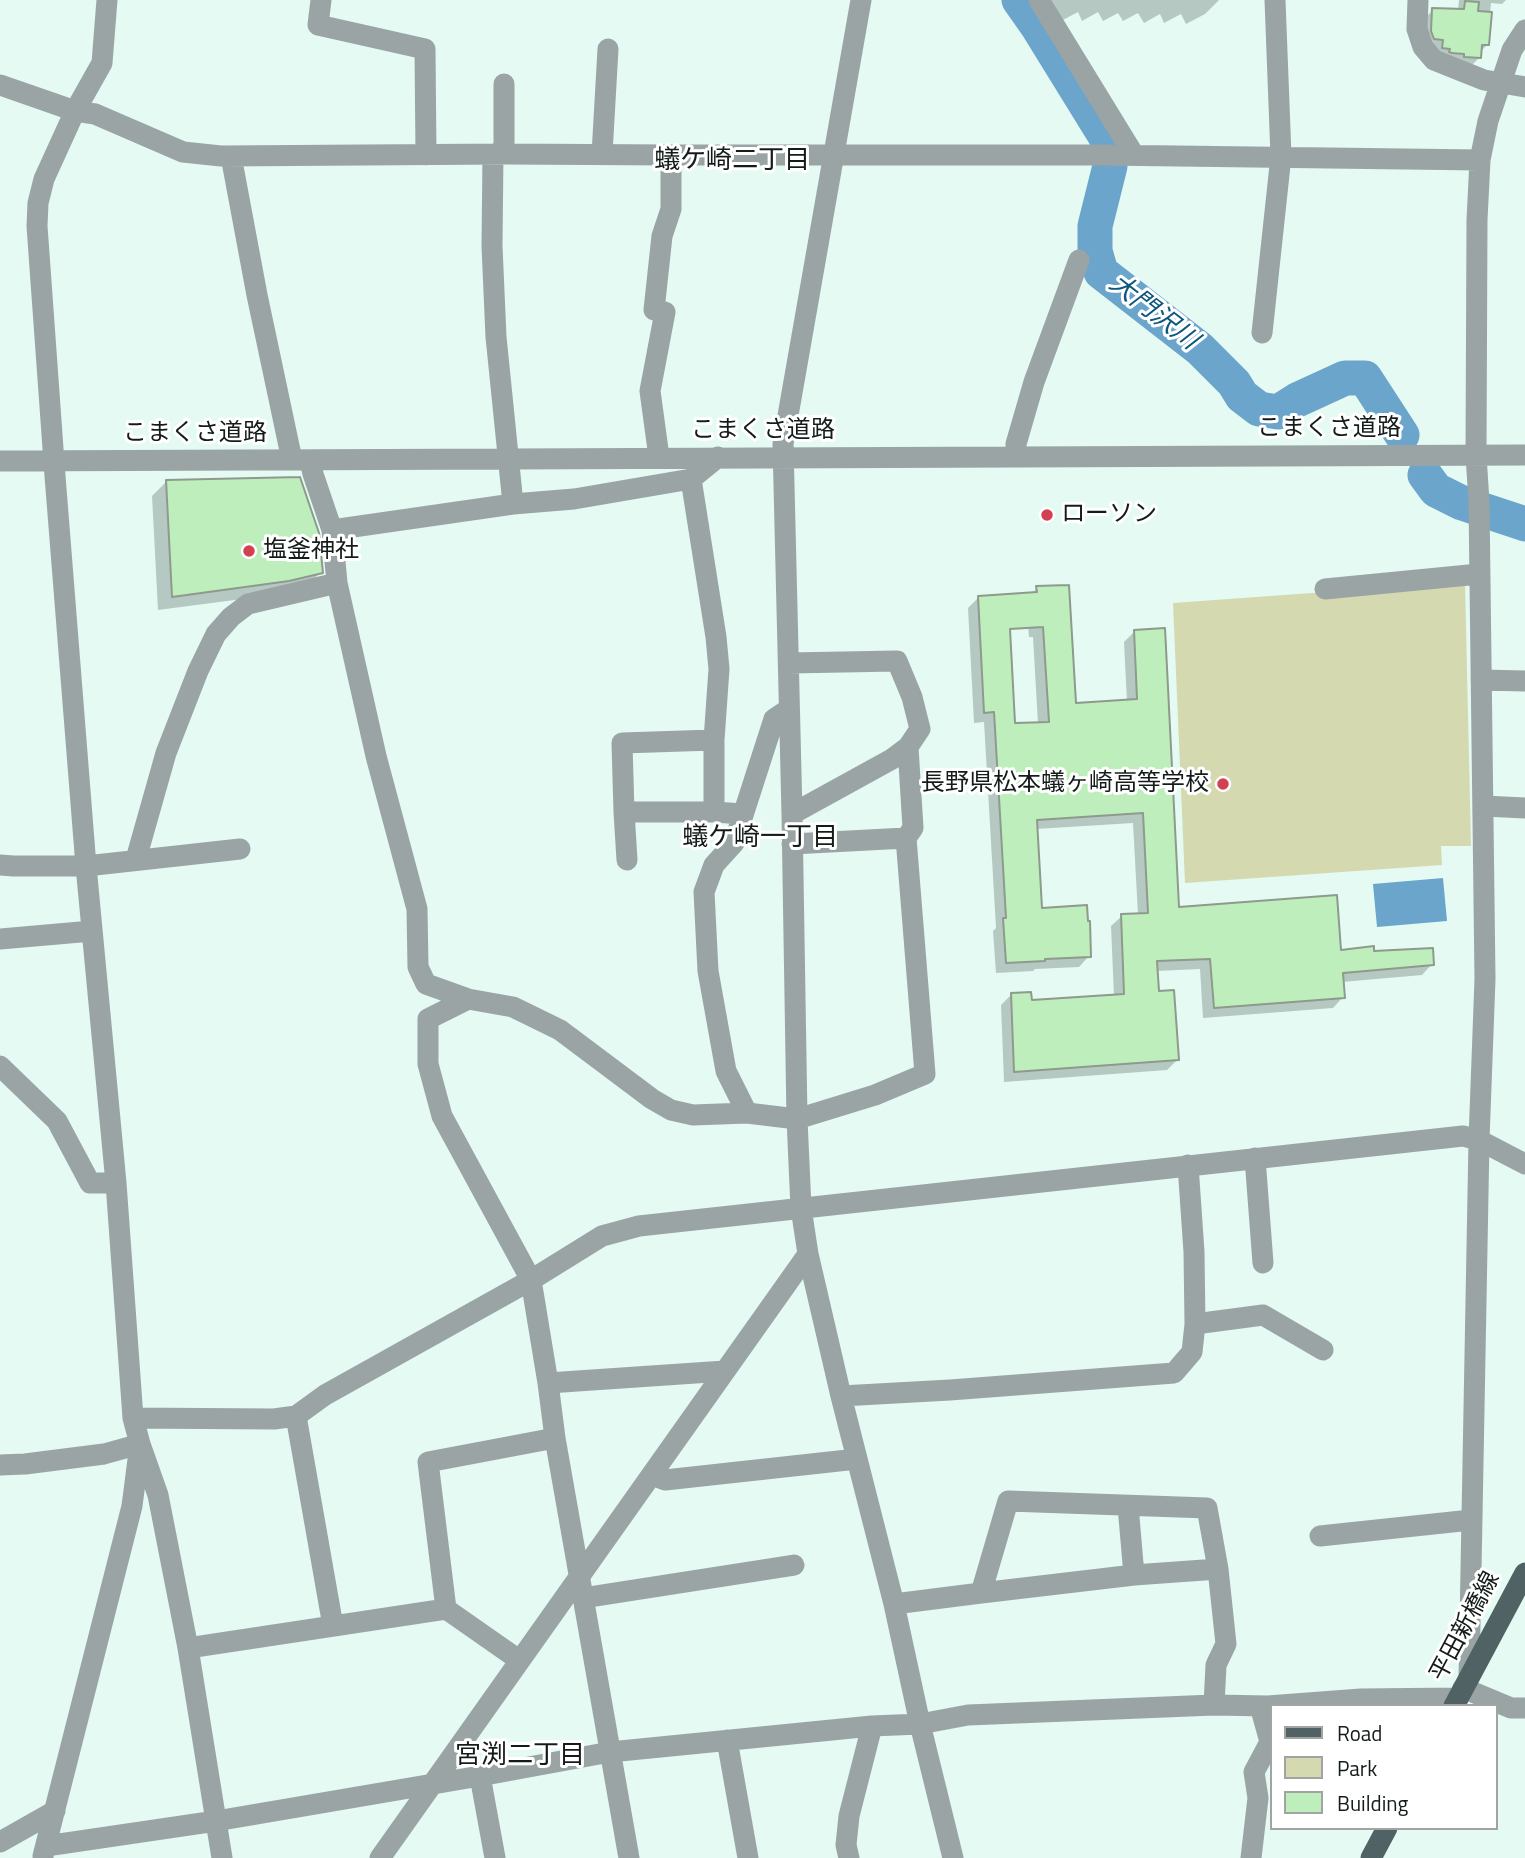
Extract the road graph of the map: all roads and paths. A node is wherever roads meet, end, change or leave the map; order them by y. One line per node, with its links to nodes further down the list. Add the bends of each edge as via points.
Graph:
1 (107, 0): 13 (street, via 102,63)
2 (321, 0): 16 (street, via 318,25 425,49)
3 (862, 0): 18 (street)
4 (1039, 0): 19 (street)
5 (1275, 0): 21 (street)
6 (1418, 0): 9 (street, via 1417,29 1434,60)
7 (1525, 30): 9 (street, via 1512,50)
8 (608, 49): 15 (street)
9 (1501, 83): 12 (street); 22 (street)
10 (504, 84): 14 (street)
11 (0, 85): 13 (street)
12 (1525, 87)
13 (75, 111): 20 (street, via 95,114 183,152); 32 (street, via 38,203)
14 (499, 154): 15 (street); 16 (street); 31 (street, via 492,246)
15 (603, 154): 17 (street)
16 (426, 155): 20 (street)
17 (671, 155): 18 (street); 27 (street, via 671,209 662,236 654,310 665,312 650,391)
18 (834, 155): 19 (street); 30 (street)
19 (1118, 155): 21 (street)
20 (231, 156): 33 (street, via 257,295)
21 (1281, 156): 22 (street); 24 (street)
22 (1480, 160): 25 (street)
23 (1079, 260): 29 (street, via 1034,382)
24 (1262, 333)
25 (1476, 455): 26 (street, こまくさ道路); 29 (street, こまくさ道路); 38 (street)
26 (1525, 455)
27 (659, 457): 28 (street, こまくさ道路); 31 (street, こまくさ道路)
28 (718, 457): 30 (street, こまくさ道路); 35 (street)
29 (1016, 457): 30 (street, こまくさ道路)
30 (782, 458): 41 (street)
31 (507, 459): 33 (street, こまくさ道路); 36 (street)
32 (54, 460): 33 (street, こまくさ道路); 34 (street, こまくさ道路); 59 (street)
33 (301, 460): 37 (street, via 313,474)
34 (0, 461)
35 (691, 480): 36 (street, via 574,499); 45 (street, via 719,668)
36 (513, 503): 37 (street)
37 (332, 530): 39 (street)
38 (1479, 574): 40 (street); 42 (street)
39 (337, 583): 56 (street, via 248,604 216,634 166,753); 62 (street, via 417,909 418,967 426,984)
40 (1325, 589)
41 (789, 663): 44 (street); 46 (street, via 897,661 920,729)
42 (1481, 680): 43 (street); 47 (street)
43 (1525, 681)
44 (789, 709): 51 (street, via 774,719); 52 (street)
45 (714, 740): 49 (street, via 622,743); 50 (street)
46 (908, 747): 52 (street); 53 (street, via 913,828)
47 (1484, 806): 48 (street); 66 (street, via 1485,979)
48 (1525, 808)
49 (624, 812): 50 (street); 57 (street)
50 (713, 812): 51 (street)
51 (743, 814): 64 (street, via 734,843 715,865 704,892 708,971 726,1071)
52 (792, 814): 54 (street)
53 (906, 838): 54 (street); 65 (street, via 926,1074 875,1096)
54 (792, 844): 65 (street)
55 (240, 849): 56 (street)
56 (136, 859): 59 (street)
57 (627, 860)
58 (0, 864): 59 (street)
59 (86, 866): 60 (street)
60 (92, 931): 61 (street); 70 (street)
61 (0, 939)
62 (468, 999): 64 (street, via 513,1007 560,1030 671,1110 693,1115); 74 (street, via 428,1019 428,1064 442,1116)
63 (0, 1066): 70 (street, via 57,1121 90,1183)
64 (747, 1113): 65 (street)
65 (797, 1119): 71 (street)
66 (1479, 1140): 67 (street, via 1463,1136); 68 (street); 88 (street)
67 (1255, 1158): 69 (street); 73 (street)
68 (1525, 1164)
69 (1188, 1165): 71 (street); 75 (street)
70 (116, 1183): 81 (street)
71 (801, 1208): 72 (street); 74 (street, via 639,1226 602,1236)
72 (808, 1254): 77 (street); 79 (street)
73 (1263, 1264)
74 (531, 1280): 78 (street); 80 (street, via 325,1395)
75 (1195, 1324): 76 (street, via 1263,1315); 79 (street, via 1192,1352 1174,1373)
76 (1323, 1350)
77 (725, 1371): 78 (street); 86 (street)
78 (548, 1383): 82 (street)
79 (841, 1396): 84 (street)
80 (296, 1416): 81 (street); 98 (street)
81 (133, 1418): 83 (street)
82 (555, 1438): 94 (street); 97 (street, via 428,1462)
83 (139, 1444): 85 (street, via 104,1454); 99 (street, via 158,1495); 113 (street, via 132,1506)
84 (857, 1459): 86 (street, via 665,1480); 96 (street)
85 (0, 1465)
86 (652, 1475): 94 (street)
87 (1128, 1506): 91 (street, via 1207,1508); 93 (street); 95 (street, via 1007,1502)
88 (1471, 1520): 89 (street); 101 (street)
89 (1320, 1536)
90 (794, 1564): 94 (street)
91 (1218, 1569): 93 (street); 103 (street, via 1226,1644 1216,1665)
92 (1525, 1573): 101 (main road, 平田新橋線)
93 (1134, 1575): 95 (street)
94 (580, 1588): 100 (street); 110 (street)
95 (981, 1593): 96 (street)
96 (894, 1604): 107 (street)
97 (446, 1609): 98 (street); 100 (street)
98 (333, 1626): 99 (street)
99 (188, 1648): 114 (street)
100 (519, 1660): 112 (street)
101 (1461, 1692): 102 (street); 106 (street)
102 (1288, 1704)
103 (1214, 1705): 105 (street); 107 (street, via 968,1715)
104 (1270, 1705): 105 (street)
105 (1259, 1706): 125 (street, via 1270,1742 1254,1772 1258,1798)
106 (1525, 1708)
107 (920, 1724): 108 (street); 124 (street)
108 (872, 1726): 109 (street); 123 (street, via 849,1816)
109 (727, 1740): 110 (street); 122 (street)
110 (610, 1752): 111 (street); 121 (street)
111 (480, 1776): 112 (street); 120 (street)
112 (430, 1785): 114 (street); 119 (street)
113 (55, 1811): 116 (street); 117 (street)
114 (216, 1821): 117 (street); 118 (street)
115 (1386, 1830): 126 (main road)
116 (0, 1842)
117 (44, 1852)
118 (222, 1858)
119 (380, 1858)
120 (495, 1858)
121 (629, 1858)
122 (748, 1858)
123 (849, 1858)
124 (953, 1858)
125 (1251, 1858)
126 (1371, 1858)

